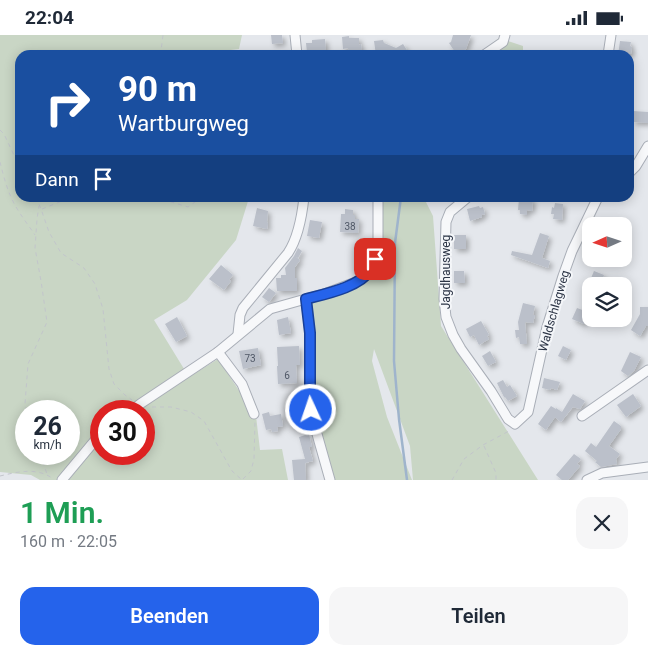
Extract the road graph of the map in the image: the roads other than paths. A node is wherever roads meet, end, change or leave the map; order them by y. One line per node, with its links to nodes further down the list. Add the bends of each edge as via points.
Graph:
1 (295, 35): 4 (street)
2 (505, 35): 5 (street, via 503,42)
3 (611, 35): 6 (street)
4 (296, 50)
5 (491, 50)
6 (609, 50)
7 (648, 147): 8 (street)
8 (634, 168)
9 (303, 202): 14 (street, via 292,246 243,308)
10 (378, 202): 13 (street, via 378,243 370,270 356,282)
11 (462, 202): 20 (street, Jagdhausweg, via 450,212 446,221 446,317 461,349 508,419)
12 (596, 202): 20 (street, Waldschlagweg, via 563,276 547,327 528,412)
13 (306, 299): 14 (street, via 270,309); 24 (street, via 310,333 310,401)
14 (238, 334): 15 (street)
15 (218, 352): 17 (street); 18 (street, via 242,383)
16 (648, 370): 19 (street)
17 (146, 400)
18 (254, 414)
19 (582, 416)
20 (515, 424)
21 (90, 446): 23 (street)
22 (648, 467): 25 (street, via 602,473)
23 (62, 480)
24 (330, 480)
25 (587, 480)

